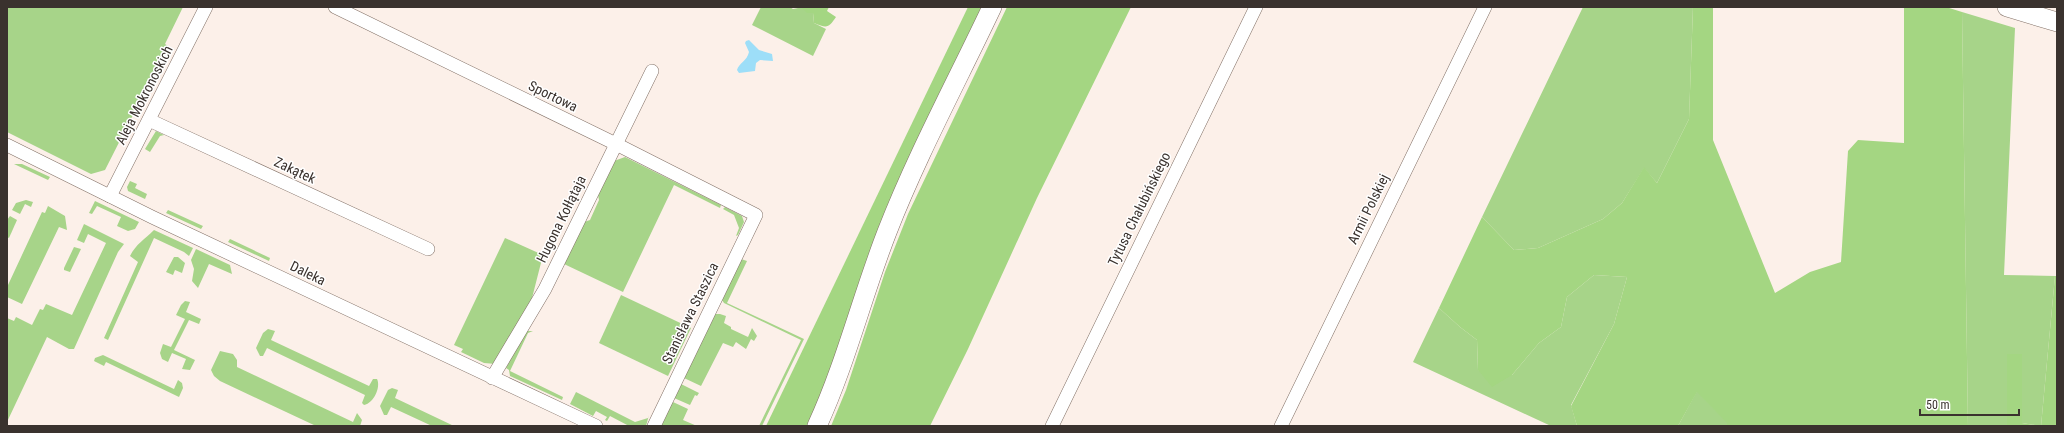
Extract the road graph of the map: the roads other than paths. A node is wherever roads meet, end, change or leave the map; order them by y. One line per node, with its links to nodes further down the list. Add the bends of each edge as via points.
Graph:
1 (206, 7): 9 (street, Aleja Mokronoskich)
2 (335, 7): 10 (street, Sportowa)
3 (992, 7): 18 (street, via 897,205 868,280 836,380)
4 (1256, 7): 19 (street, Tytusa Chałubińskiego)
5 (1485, 7): 20 (street, Armii Polskiej)
6 (2010, 7): 7 (street)
7 (2057, 22)
8 (652, 71): 10 (street, Hugona Kołłątaja)
9 (149, 120): 12 (street, Aleja Mokronoskich); 14 (street, Zakątek)
10 (616, 144): 13 (street, Sportowa); 15 (street, Hugona Kołłątaja, via 545,289)
11 (7, 145): 12 (street, Daleka)
12 (110, 196): 15 (street, Daleka)
13 (756, 215): 17 (street, Stanisława Staszica)
14 (428, 249)
15 (492, 378): 16 (street, Daleka)
16 (596, 426)
17 (654, 426)
18 (817, 426)
19 (1052, 426)
20 (1281, 426)

